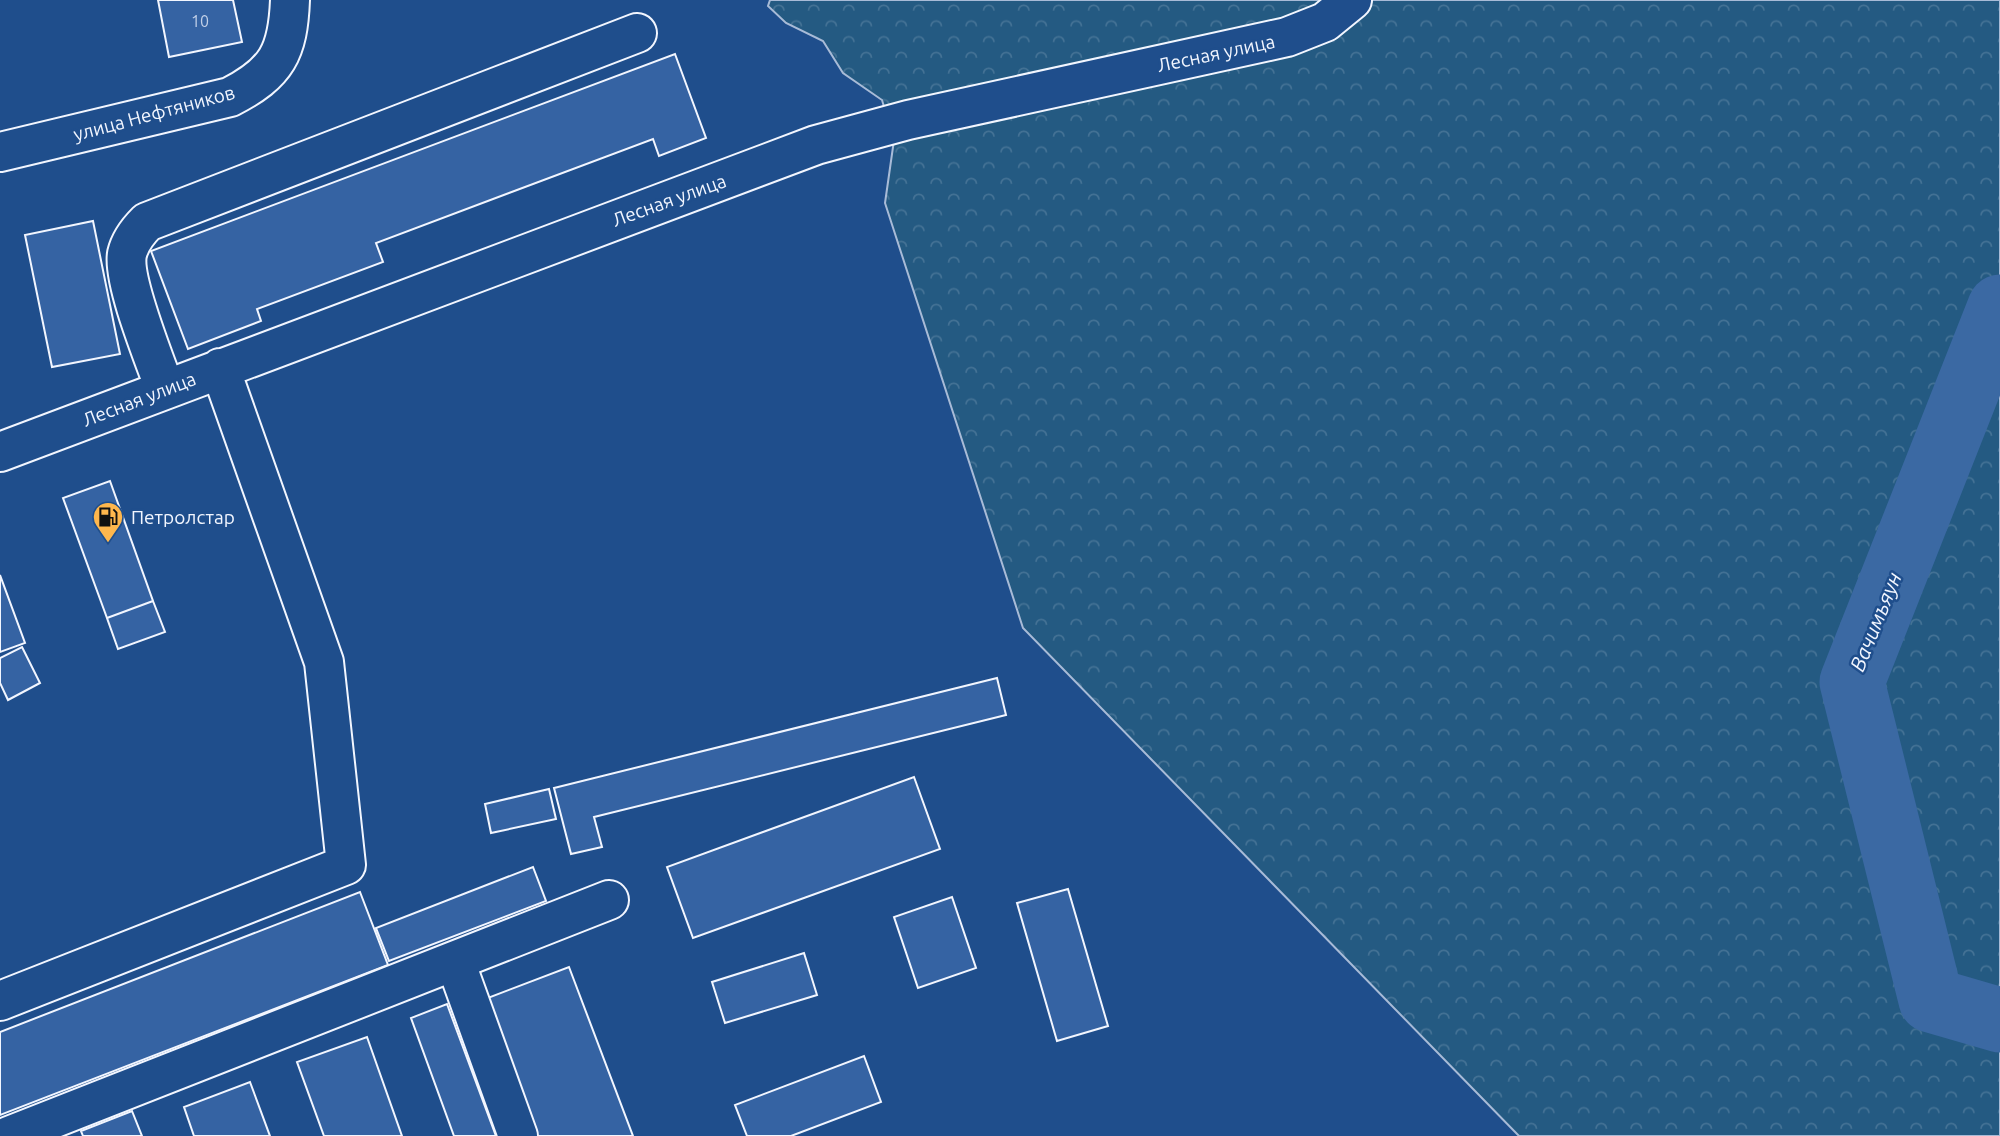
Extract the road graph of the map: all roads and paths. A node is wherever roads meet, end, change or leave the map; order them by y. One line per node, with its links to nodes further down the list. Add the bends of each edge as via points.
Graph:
1 (290, 0): 4 (street, улица Нефтяников, via 289,29 278,59 254,85 230,97)
2 (1352, 0): 5 (street, Лесная улица, via 1325,22 1287,37 908,120 816,145)
3 (637, 33): 6 (street, via 147,222 136,233 127,255 128,279)
4 (0, 152)
5 (220, 368): 6 (street, Лесная улица); 10 (street, via 324,662 346,865)
6 (165, 389): 7 (street, Лесная улица)
7 (0, 452)
8 (609, 900): 9 (street)
9 (455, 961): 11 (street); 12 (street)
10 (0, 1001)
11 (9, 1136)
12 (518, 1136)

